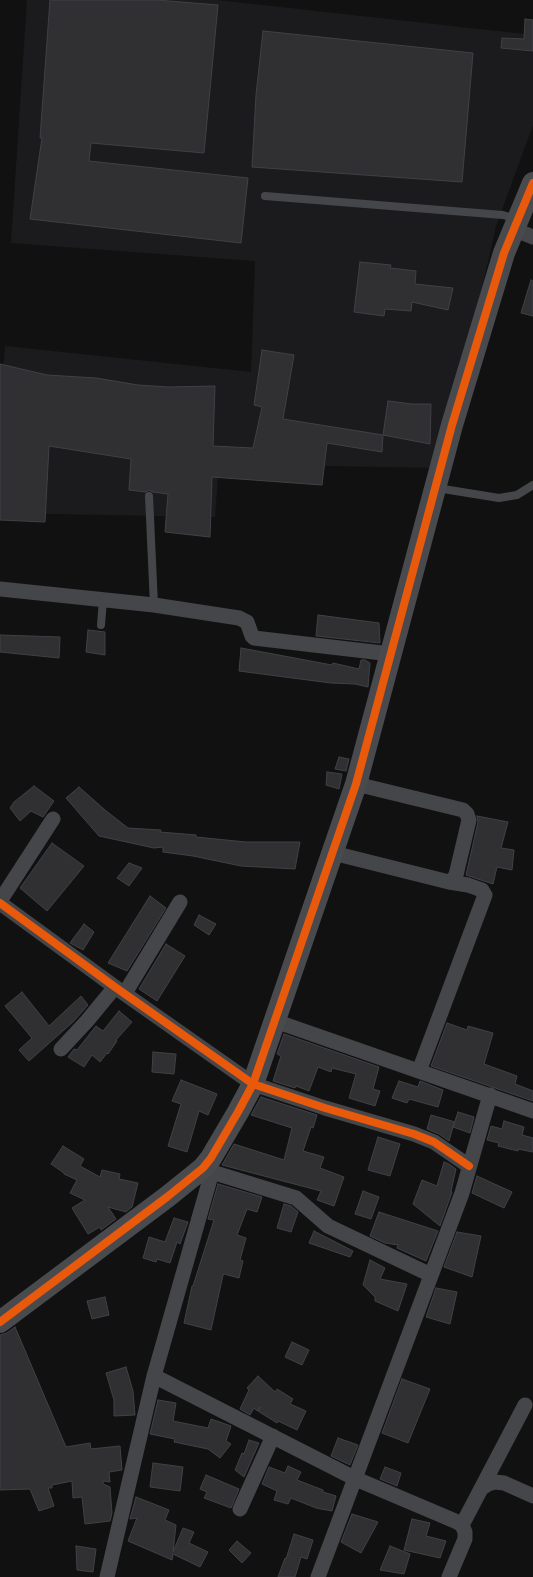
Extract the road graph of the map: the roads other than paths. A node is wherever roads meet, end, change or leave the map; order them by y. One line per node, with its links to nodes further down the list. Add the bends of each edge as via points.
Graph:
1 (533, 183): 3 (street)
2 (265, 196): 3 (lane, via 503,215)
3 (522, 229): 5 (street, via 504,253)
4 (533, 485): 5 (lane, via 517,495 500,498)
5 (435, 488): 11 (street)
6 (149, 496): 9 (lane)
7 (0, 589): 8 (street)
8 (103, 600): 9 (street); 10 (lane)
9 (154, 605): 11 (street, via 242,618 256,639)
10 (101, 626)
11 (391, 654): 12 (street)
12 (356, 784): 14 (street); 15 (street, via 463,810 467,814 469,820)
13 (53, 818): 16 (street)
14 (333, 853): 15 (street); 19 (street)
15 (452, 881): 21 (street, via 482,890 484,895)
16 (0, 902): 18 (street)
17 (180, 902): 18 (street)
18 (120, 990): 20 (street); 22 (street)
19 (275, 1021): 21 (street); 22 (street)
20 (61, 1049)
21 (419, 1071): 23 (street)
22 (252, 1084): 25 (street, via 414,1134 434,1142); 26 (street, via 211,1158)
23 (490, 1095): 24 (street); 25 (street)
24 (533, 1111)
25 (469, 1166): 27 (street)
26 (208, 1170): 27 (street, via 296,1198 328,1226); 28 (street); 29 (street)
27 (431, 1275): 32 (street)
28 (0, 1322)
29 (154, 1376): 31 (street); 37 (street)
30 (525, 1405): 33 (street)
31 (273, 1436): 32 (street); 35 (street)
32 (356, 1478): 36 (street); 38 (street)
33 (482, 1488): 34 (street, via 495,1482 504,1483); 36 (street)
34 (533, 1496)
35 (240, 1509)
36 (462, 1525): 39 (street, via 465,1539)
37 (107, 1577)
38 (318, 1577)
39 (449, 1577)

